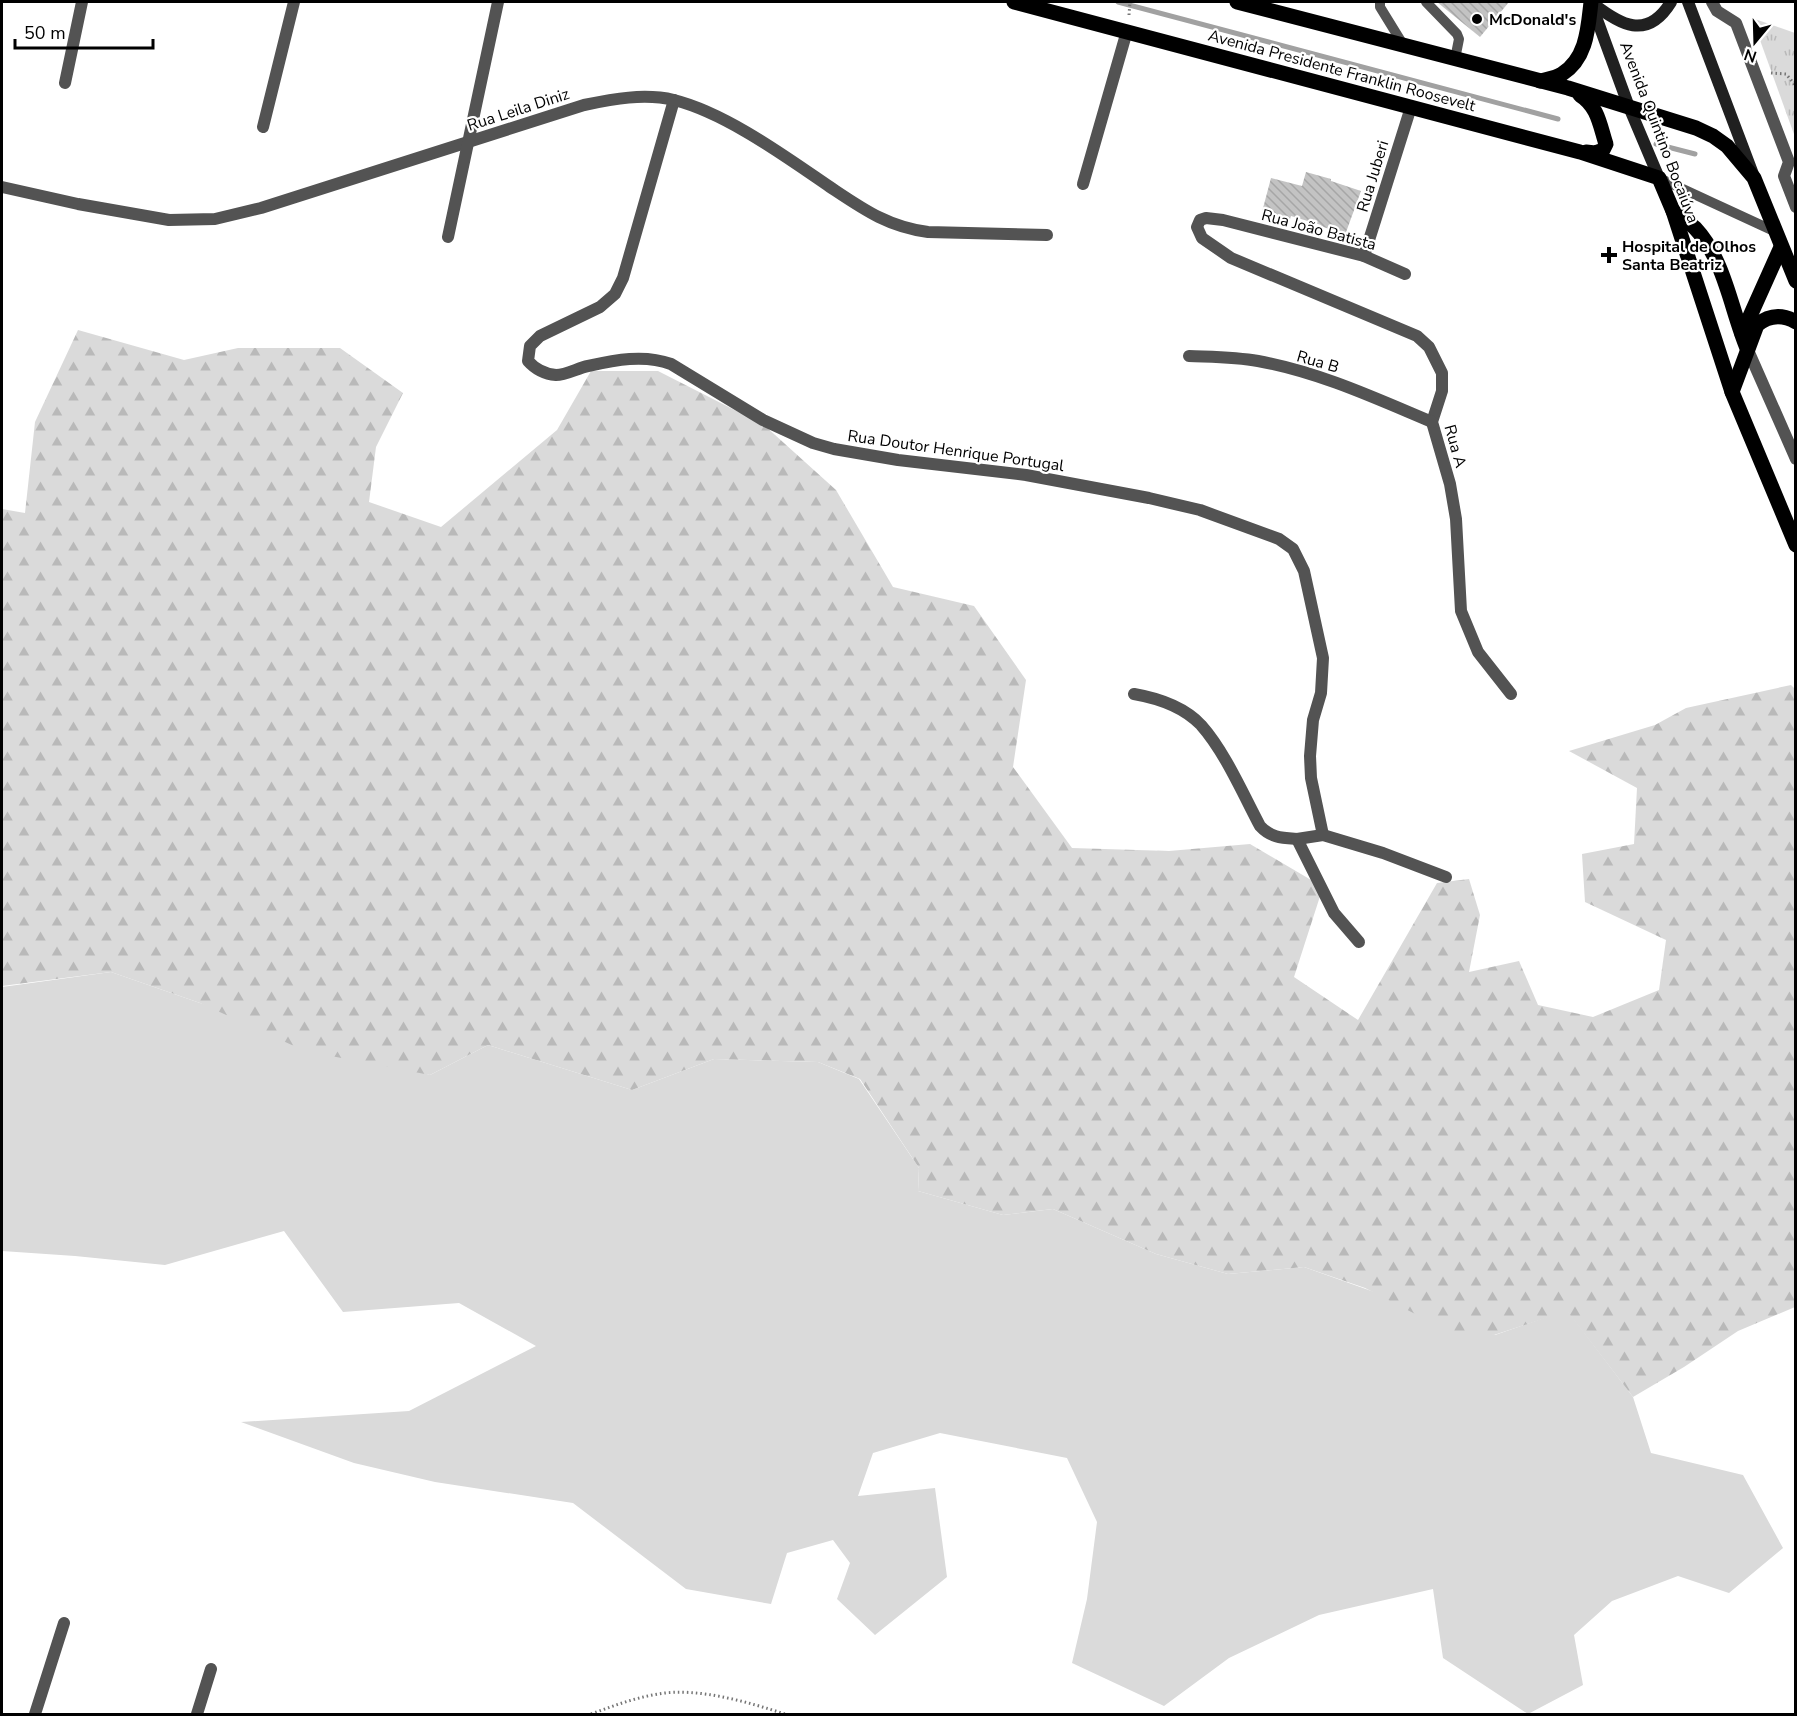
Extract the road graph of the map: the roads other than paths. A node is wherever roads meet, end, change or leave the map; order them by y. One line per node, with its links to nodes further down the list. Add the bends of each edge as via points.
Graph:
1 (82, 2): 16 (street)
2 (294, 2): 21 (street)
3 (498, 2): 22 (street)
4 (1014, 2): 12 (main road, Avenida Presidente Franklin Roosevelt)
5 (1238, 2): 13 (main road)
6 (1380, 2): 13 (lane)
7 (1425, 2): 14 (lane, via 1457,34)
8 (1591, 2): 9 (main road, via 1612,19 1634,26 1652,24); 15 (main road, via 1588,28 1576,62 1561,75); 20 (main road, Avenida Quintino Bocaiúva)
9 (1671, 2)
10 (1688, 2): 25 (main road)
11 (1712, 2): 28 (street, via 1717,11 1736,22 1789,162 1785,176)
12 (1127, 31): 19 (main road, Avenida Presidente Franklin Roosevelt); 26 (street)
13 (1404, 46): 14 (main road)
14 (1455, 59): 15 (main road)
15 (1538, 81): 17 (main road)
16 (65, 83)
17 (1568, 88): 20 (main road); 23 (main road, via 1589,100 1606,144 1595,153)
18 (674, 100): 22 (street, Rua Leila Diniz, via 616,98); 32 (street, Rua Leila Diniz, via 765,143 884,221 928,232); 48 (street, Rua Doutor Henrique Portugal, via 615,294 600,307 540,336 530,346 528,362 537,371 558,375 598,364 656,358 763,420 813,443 898,460 1026,475 1149,498 1200,510 1279,539 1293,549 1304,572 1323,658 1310,756)
19 (1411, 106): 23 (main road, Avenida Presidente Franklin Roosevelt); 35 (street, Rua Juberi)
20 (1629, 106): 24 (main road, Avenida Quintino Bocaiúva); 25 (main road, via 1713,136 1727,146)
21 (263, 127)
22 (468, 143): 27 (street, Rua Leila Diniz, via 215,219 169,220); 33 (street)
23 (1580, 152): 24 (main road, Avenida Presidente Franklin Roosevelt)
24 (1659, 178): 29 (main road, Avenida Quintino Bocaiúva); 31 (lane)
25 (1754, 178): 31 (main road)
26 (1083, 184)
27 (2, 187)
28 (1796, 207)
29 (1673, 211): 40 (main road, via 1704,240 1717,264); 42 (main road, Avenida Quintino Bocaiúva)
30 (1223, 220): 35 (street, Rua João Batista); 43 (street, Rua A, via 1206,218 1197,227 1211,245 1231,258 1417,336 1429,347 1442,373 1442,391)
31 (1776, 232): 34 (main road)
32 (1047, 235)
33 (448, 237)
34 (1781, 247): 36 (main road); 40 (main road)
35 (1364, 256): 37 (street, Rua João Batista)
36 (1792, 267): 38 (main road)
37 (1405, 274)
38 (1796, 281)
39 (1796, 322): 40 (main road, via 1768,318)
40 (1745, 341): 42 (main road); 44 (street)
41 (1189, 356): 43 (street, Rua B, via 1258,361 1328,379)
42 (1732, 392): 45 (main road, Avenida Quintino Bocaiúva)
43 (1432, 422): 47 (street, Rua A, via 1456,519 1461,611 1478,652)
44 (1796, 459)
45 (1796, 545)
46 (1134, 694): 49 (street, via 1176,707 1200,724 1260,826 1270,835)
47 (1511, 694)
48 (1323, 835): 49 (street); 50 (street)
49 (1297, 839): 51 (street, via 1334,913)
50 (1446, 877)
51 (1359, 942)
52 (64, 1623): 54 (street)
53 (211, 1669): 55 (street)
54 (35, 1714)
55 (197, 1714)

